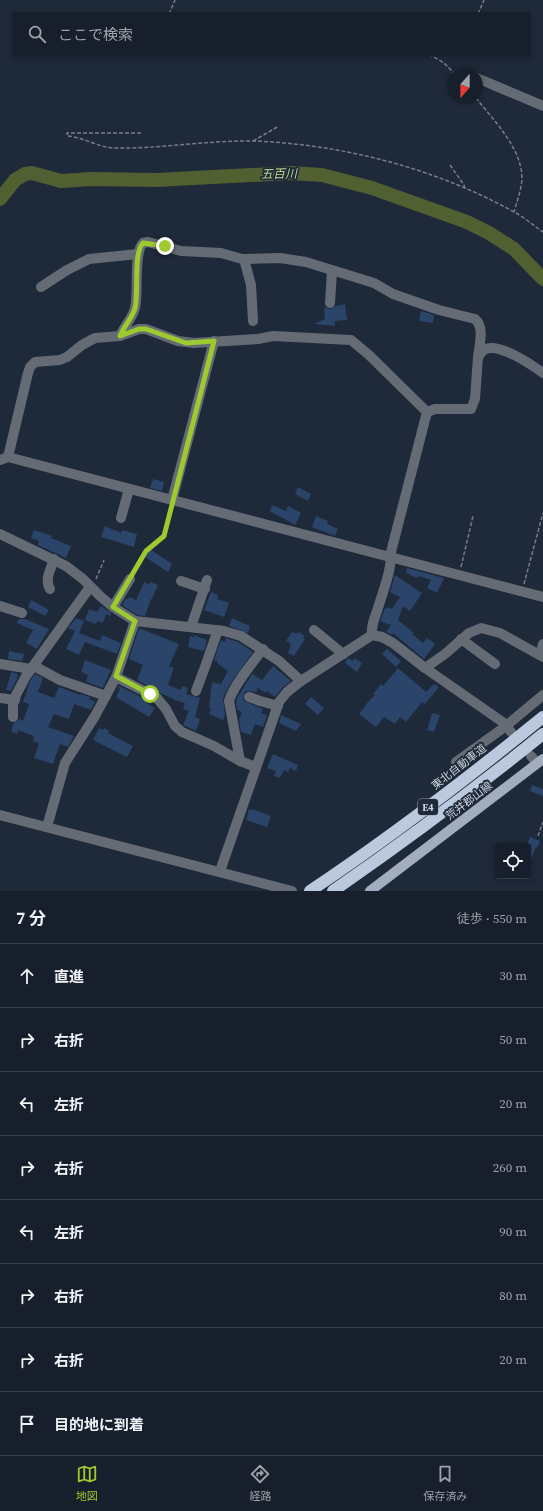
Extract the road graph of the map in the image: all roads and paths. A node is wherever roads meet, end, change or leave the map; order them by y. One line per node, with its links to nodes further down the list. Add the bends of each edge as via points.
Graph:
1 (175, 0): 3 (path)
2 (484, 0): 4 (path)
3 (170, 12)
4 (479, 12)
5 (432, 56): 6 (path)
6 (449, 68)
7 (483, 81): 9 (street)
8 (481, 104): 15 (path, via 519,159 522,178)
9 (543, 106)
10 (280, 126): 12 (path)
11 (141, 133): 12 (path, via 67,133 67,136 76,136 112,148)
12 (252, 141): 14 (path, via 321,147 376,158)
13 (450, 165): 14 (path)
14 (465, 189): 15 (path)
15 (514, 212): 16 (path)
16 (543, 232)
17 (138, 254): 18 (street, via 141,245 148,242 181,251 222,253); 20 (street, via 89,259); 23 (street, via 135,308)
18 (244, 259): 19 (street, via 292,259); 22 (street, via 250,285)
19 (332, 271): 21 (street); 25 (street, via 374,283 393,294 479,322 481,328)
20 (42, 287)
21 (330, 302)
22 (253, 321)
23 (120, 336): 24 (street, via 146,329 186,343); 28 (street, via 90,340 60,360 33,364 28,373)
24 (214, 341): 27 (street, via 273,336 351,340); 30 (street)
25 (478, 357): 26 (street, via 483,350 495,348 508,352); 27 (street, via 475,399 471,409 435,409)
26 (543, 373)
27 (427, 412): 35 (street)
28 (4, 458): 29 (street)
29 (129, 489): 30 (street); 33 (street)
30 (172, 500): 35 (street); 39 (path, via 164,536 146,551)
31 (543, 513): 43 (path)
32 (473, 516): 38 (path)
33 (121, 518)
34 (0, 534): 36 (street)
35 (391, 557): 38 (street); 52 (street, via 373,622)
36 (54, 559): 41 (street, via 73,570); 42 (street, via 47,578)
37 (104, 560): 41 (path)
38 (459, 575): 43 (street)
39 (130, 579): 46 (street)
40 (181, 582): 49 (street, via 206,585)
41 (91, 588): 46 (street); 60 (street)
42 (50, 589)
43 (522, 591): 44 (street)
44 (543, 597)
45 (0, 606): 47 (street)
46 (113, 607): 48 (street)
47 (22, 613)
48 (135, 621): 49 (street); 62 (street)
49 (191, 627): 50 (street)
50 (218, 630): 55 (street, via 241,636); 64 (street)
51 (314, 630): 56 (street)
52 (372, 635): 56 (street); 61 (street, via 393,643)
53 (461, 639): 57 (street, via 474,630 485,628 500,633); 59 (street); 61 (street)
54 (543, 644): 57 (street)
55 (263, 649): 63 (street); 76 (street, via 229,701)
56 (343, 654): 63 (street)
57 (541, 656)
58 (0, 664): 60 (street)
59 (495, 664)
60 (32, 667): 66 (street); 69 (street)
61 (426, 668): 73 (street)
62 (116, 676): 66 (street); 76 (street, via 156,697 182,732)
63 (301, 681): 70 (street, via 283,696)
64 (196, 691)
65 (543, 695): 73 (street)
66 (106, 696): 81 (street, via 65,763)
67 (249, 697): 70 (street)
68 (0, 698): 69 (street)
69 (15, 700): 71 (street)
70 (278, 706): 78 (street)
71 (13, 717)
72 (543, 717): 85 (highway, 東北自動車道 / E4, via 462,782)
73 (509, 729): 77 (street)
74 (543, 734): 86 (highway, E4, via 457,802)
75 (537, 759): 87 (main road, 荒井郡山線)
76 (240, 761): 78 (street)
77 (456, 762)
78 (256, 768): 83 (street)
79 (0, 815): 81 (street)
80 (543, 822): 82 (path)
81 (47, 827): 83 (street)
82 (538, 836)
83 (220, 871): 84 (street)
84 (292, 891)
85 (310, 891)
86 (333, 891)
87 (370, 891)

